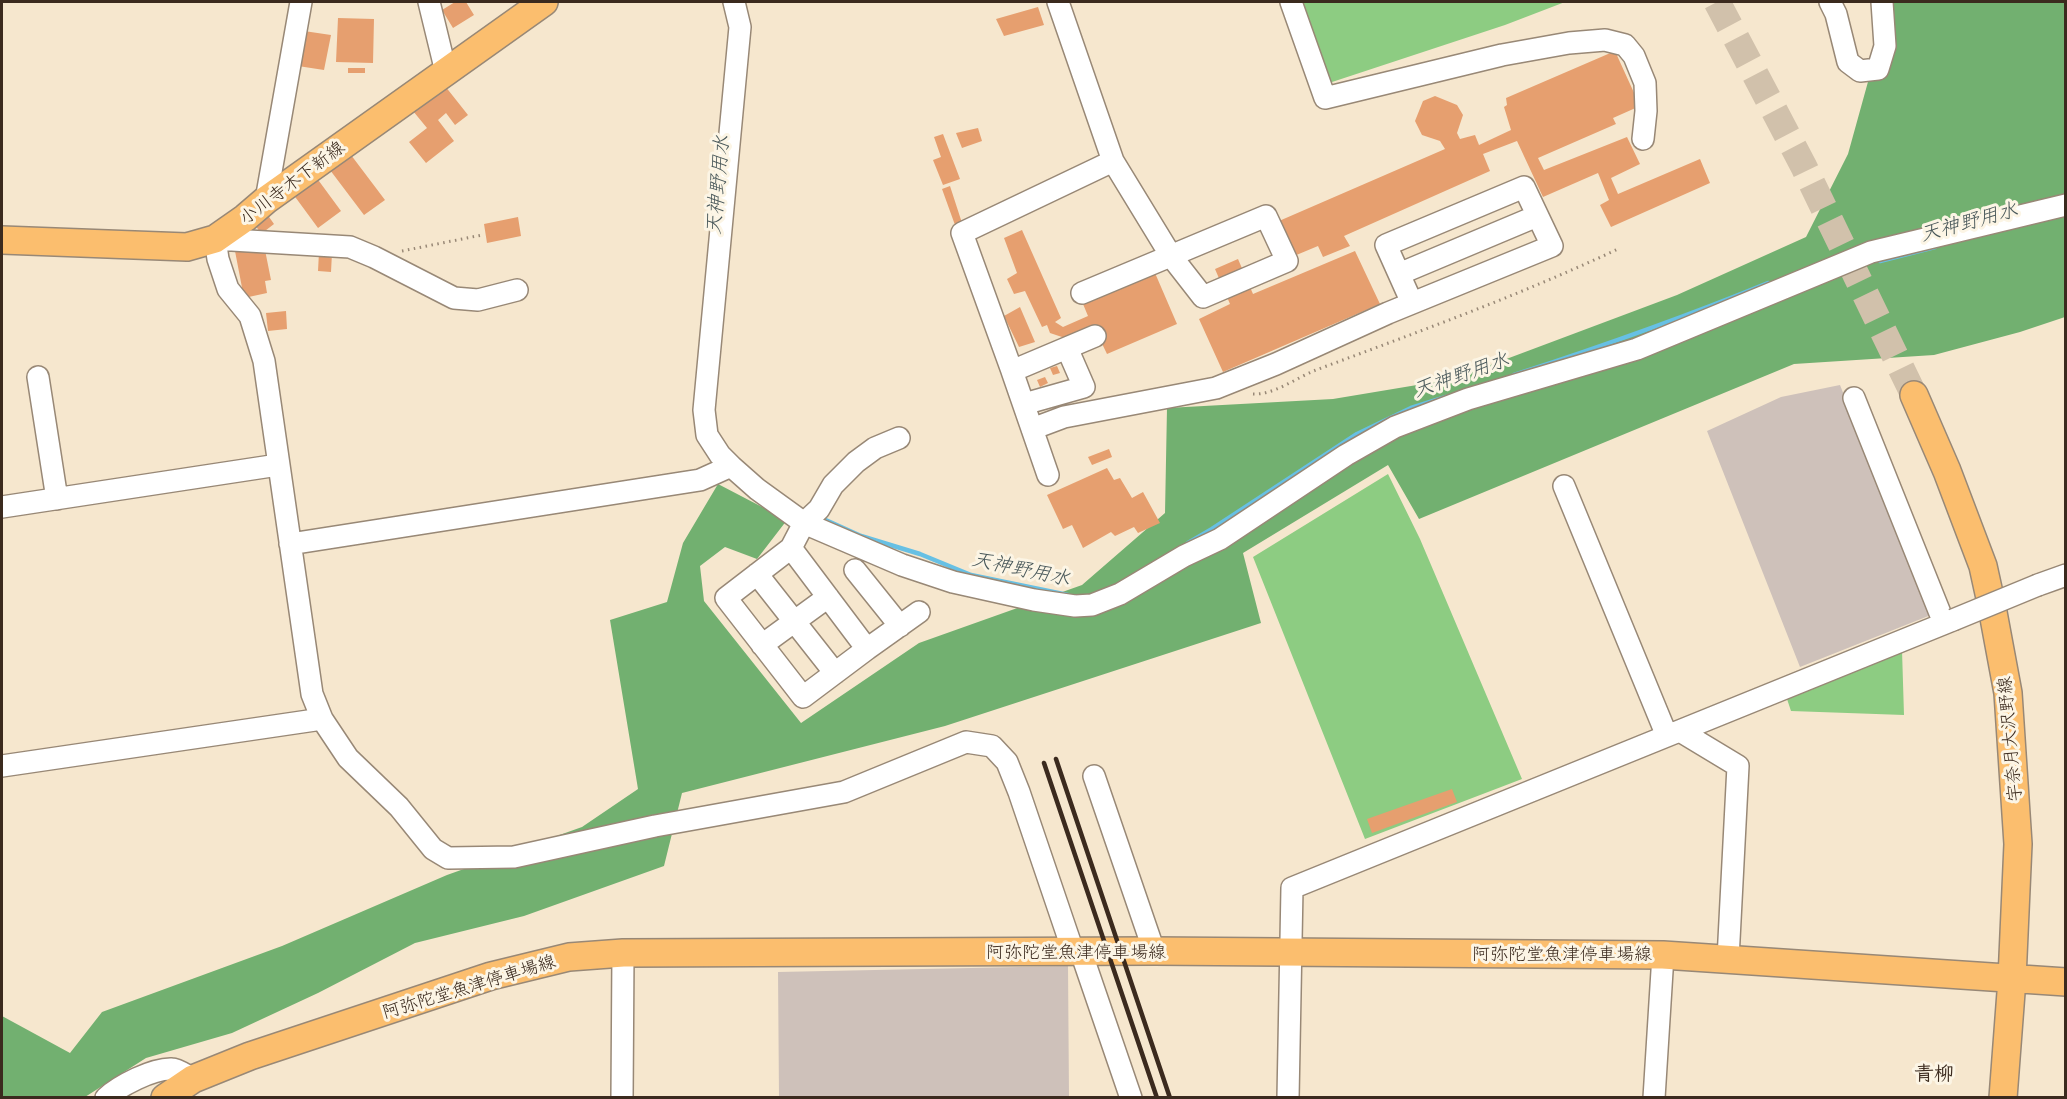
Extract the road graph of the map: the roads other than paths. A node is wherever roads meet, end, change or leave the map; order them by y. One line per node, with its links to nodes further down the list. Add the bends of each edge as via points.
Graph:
1 (301, 2): 12 (street)
2 (429, 2): 9 (street)
3 (544, 2): 9 (main road, 小川寺木下新線)
4 (734, 2): 32 (street, via 740,27 704,410 707,435)
5 (1058, 2): 11 (street)
6 (1291, 2): 10 (street, via 1325,98 1502,55 1569,43 1605,40 1625,45 1645,83)
7 (1830, 2): 8 (street, via 1848,62 1860,71 1878,69 1885,46)
8 (1882, 2)
9 (446, 72): 12 (main road, 小川寺木下新線)
10 (1643, 139)
11 (1113, 161): 17 (street); 24 (street, via 962,233)
12 (266, 200): 15 (main road, 小川寺木下新線)
13 (2066, 205): 37 (street, via 1871,252 1637,349 1468,399 1395,427 1220,539 1120,594 1092,605 1034,600 953,582)
14 (1538, 216): 18 (street); 18 (street, via 1524,188 1386,246); 21 (street, via 1552,246)
15 (215, 239): 16 (main road, 小川寺木下新線, via 188,247); 19 (street, via 350,247 454,298 478,300); 31 (street, via 228,289 250,316 264,361)
16 (2, 240)
17 (1171, 256): 17 (street, via 1266,216 1287,261 1203,297); 20 (street)
18 (1399, 274): 21 (street)
19 (517, 290)
20 (1082, 293)
21 (1412, 303): 29 (street, via 1216,388 1064,417)
22 (1095, 336): 23 (street)
23 (1067, 348): 24 (street); 28 (street, via 1084,387)
24 (1012, 371): 28 (street)
25 (38, 377): 35 (street)
26 (1914, 396): 61 (main road, 宇奈月大沢野線, via 1983,566 2008,693 2018,844)
27 (1854, 398): 45 (street)
28 (1024, 404): 29 (street)
29 (1032, 429): 33 (street)
30 (899, 438): 37 (street, via 856,462)
31 (278, 465): 35 (street); 38 (street)
32 (731, 466): 37 (street); 38 (street, via 700,480)
33 (1048, 475)
34 (1564, 486): 52 (street)
35 (57, 499): 36 (street)
36 (2, 507)
37 (804, 523): 39 (street)
38 (290, 544): 51 (street, via 312,694)
39 (791, 548): 41 (street); 43 (street)
40 (855, 570): 47 (street)
41 (757, 574): 46 (street); 48 (street, via 726,598)
42 (2066, 575): 45 (street, bridge)
43 (828, 597): 46 (street); 49 (street)
44 (919, 612): 47 (street)
45 (1948, 621): 52 (street)
46 (793, 622): 48 (street); 50 (street)
47 (900, 626): 49 (street)
48 (762, 645): 50 (street, via 803,697)
49 (867, 649): 50 (street)
50 (835, 673)
51 (322, 719): 53 (street); 56 (street, via 348,758 399,807 433,849 448,858 514,857 655,826 844,792 966,742 992,746 1007,762 1020,792)
52 (1673, 733): 57 (street, via 1292,888); 60 (street, via 1738,766)
53 (2, 766)
54 (1094, 776): 55 (street)
55 (1154, 951): 56 (main road, 阿弥陀堂魚津停車場線); 57 (main road, 阿弥陀堂魚津停車場線)
56 (1077, 952): 58 (main road, 阿弥陀堂魚津停車場線); 67 (street)
57 (1290, 952): 59 (main road, 阿弥陀堂魚津停車場線); 68 (street)
58 (623, 953): 63 (main road, 阿弥陀堂魚津停車場線, via 569,957 491,976 250,1056); 66 (street)
59 (1664, 955): 60 (main road, 阿弥陀堂魚津停車場線); 69 (street)
60 (1728, 959): 61 (main road, 阿弥陀堂魚津停車場線)
61 (2012, 979): 62 (main road, 阿弥陀堂魚津停車場線); 70 (main road, 宇奈月大沢野線)
62 (2066, 982)
63 (194, 1079): 64 (street, via 172,1069 155,1072 115,1089); 65 (main road, 阿弥陀堂魚津停車場線)
64 (106, 1098)
65 (165, 1098)
66 (622, 1098)
67 (1131, 1098)
68 (1288, 1098)
69 (1654, 1098)
70 (2003, 1098)

